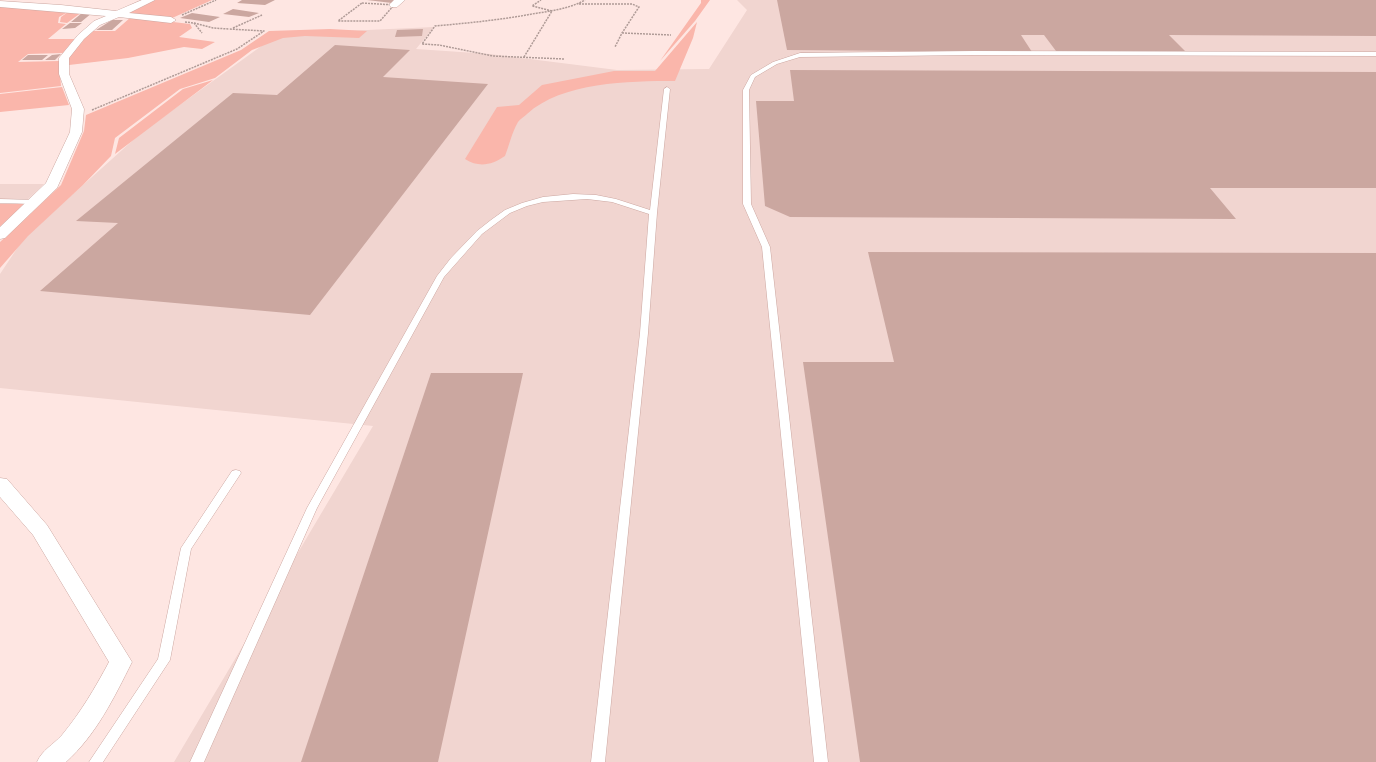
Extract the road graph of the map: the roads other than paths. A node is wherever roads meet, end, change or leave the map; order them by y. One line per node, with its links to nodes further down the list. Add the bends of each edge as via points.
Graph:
1 (150, 0): 3 (street)
2 (0, 4): 3 (street)
3 (118, 14): 4 (street); 8 (street, via 97,23 81,37 64,58 64,74 78,109 76,132 52,185)
4 (171, 20)
5 (1376, 54): 17 (lane, via 800,55 753,76 746,90 746,204 766,247)
6 (667, 89): 9 (lane)
7 (0, 201): 8 (lane)
8 (34, 202): 10 (street)
9 (653, 213): 15 (lane, via 601,198 549,198 512,209 494,220 467,244 438,282 312,508); 16 (lane, via 644,332)
10 (0, 235)
11 (236, 472): 14 (lane, via 186,548 164,660)
12 (0, 484): 13 (street, via 40,530 121,662 93,713 69,744)
13 (48, 762)
14 (96, 762)
15 (197, 762)
16 (598, 762)
17 (821, 762)

